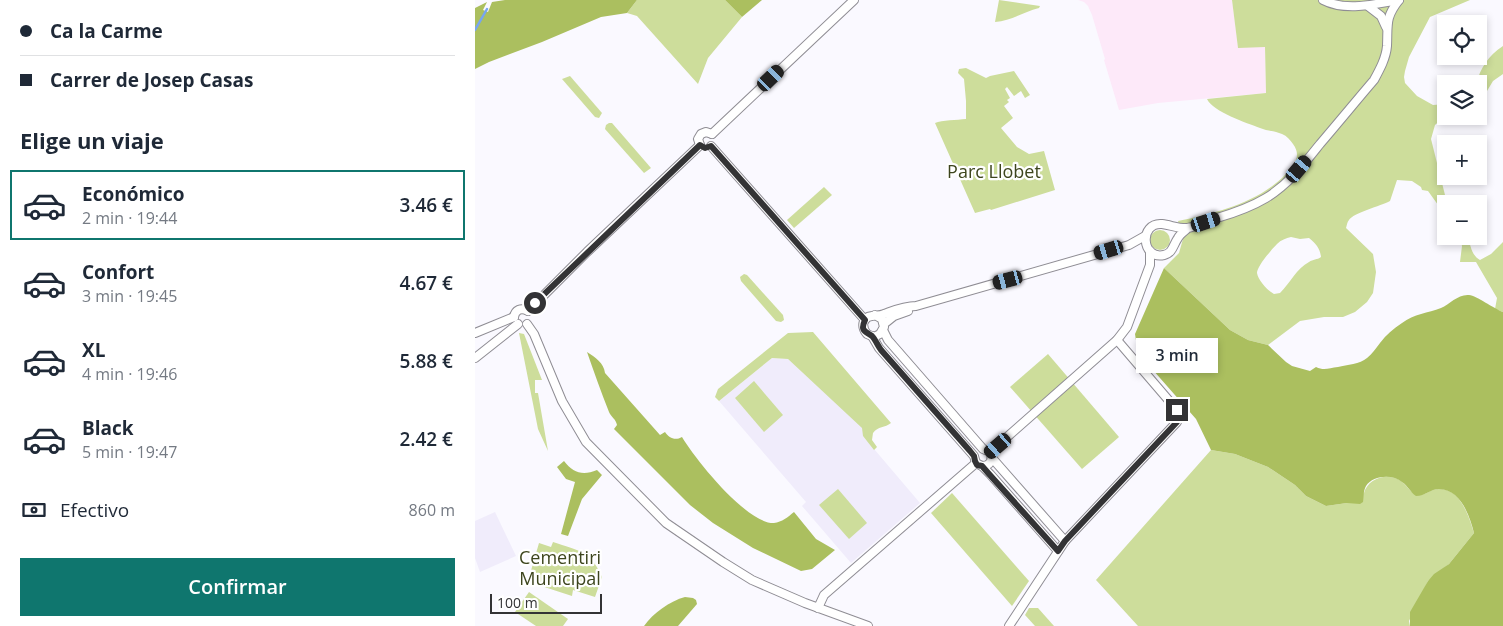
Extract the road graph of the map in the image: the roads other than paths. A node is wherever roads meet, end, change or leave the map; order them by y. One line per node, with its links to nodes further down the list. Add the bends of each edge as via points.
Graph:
1 (854, 0): 6 (street)
2 (1323, 0): 4 (street, via 1344,6)
3 (1399, 0): 4 (street); 5 (street)
4 (1367, 6): 5 (street, via 1381,16)
5 (1386, 27): 10 (street, via 1387,47 1374,80 1292,179 1267,198)
6 (711, 134): 7 (street, via 701,134 698,139); 8 (street, via 714,141)
7 (700, 145): 8 (street, via 705,148); 18 (street)
8 (711, 146): 20 (street)
9 (1168, 226): 10 (street); 11 (street, via 1155,225); 12 (street)
10 (1188, 228): 12 (street)
11 (1145, 236): 13 (street); 14 (street)
12 (1177, 240): 15 (street, via 1173,249)
13 (1129, 244): 14 (street); 17 (street)
14 (1148, 249): 15 (street); 16 (street)
15 (1162, 255): 16 (street)
16 (1150, 265): 26 (street, via 1127,327)
17 (916, 306): 19 (street); 23 (street, via 894,316)
18 (528, 311): 21 (street, via 523,309 515,313); 22 (street, via 531,317)
19 (875, 316): 20 (street); 23 (street, via 881,318)
20 (865, 320): 25 (street, via 863,330)
21 (516, 321): 22 (street, via 521,326); 24 (street); 27 (street)
22 (527, 324): 32 (street, via 586,442 666,523 752,580)
23 (883, 327): 25 (street, via 879,335); 28 (street, via 888,340)
24 (476, 333)
25 (872, 336): 29 (street)
26 (1117, 340): 28 (street); 30 (street, via 1177,410 1177,422)
27 (475, 358)
28 (988, 453): 29 (street, via 989,464); 29 (street, via 977,451); 30 (street)
29 (978, 462): 31 (street); 32 (street, via 824,595)
30 (1065, 541): 31 (street)
31 (1058, 551): 34 (street)
32 (818, 608): 33 (street)
33 (868, 626)
34 (1009, 626)

